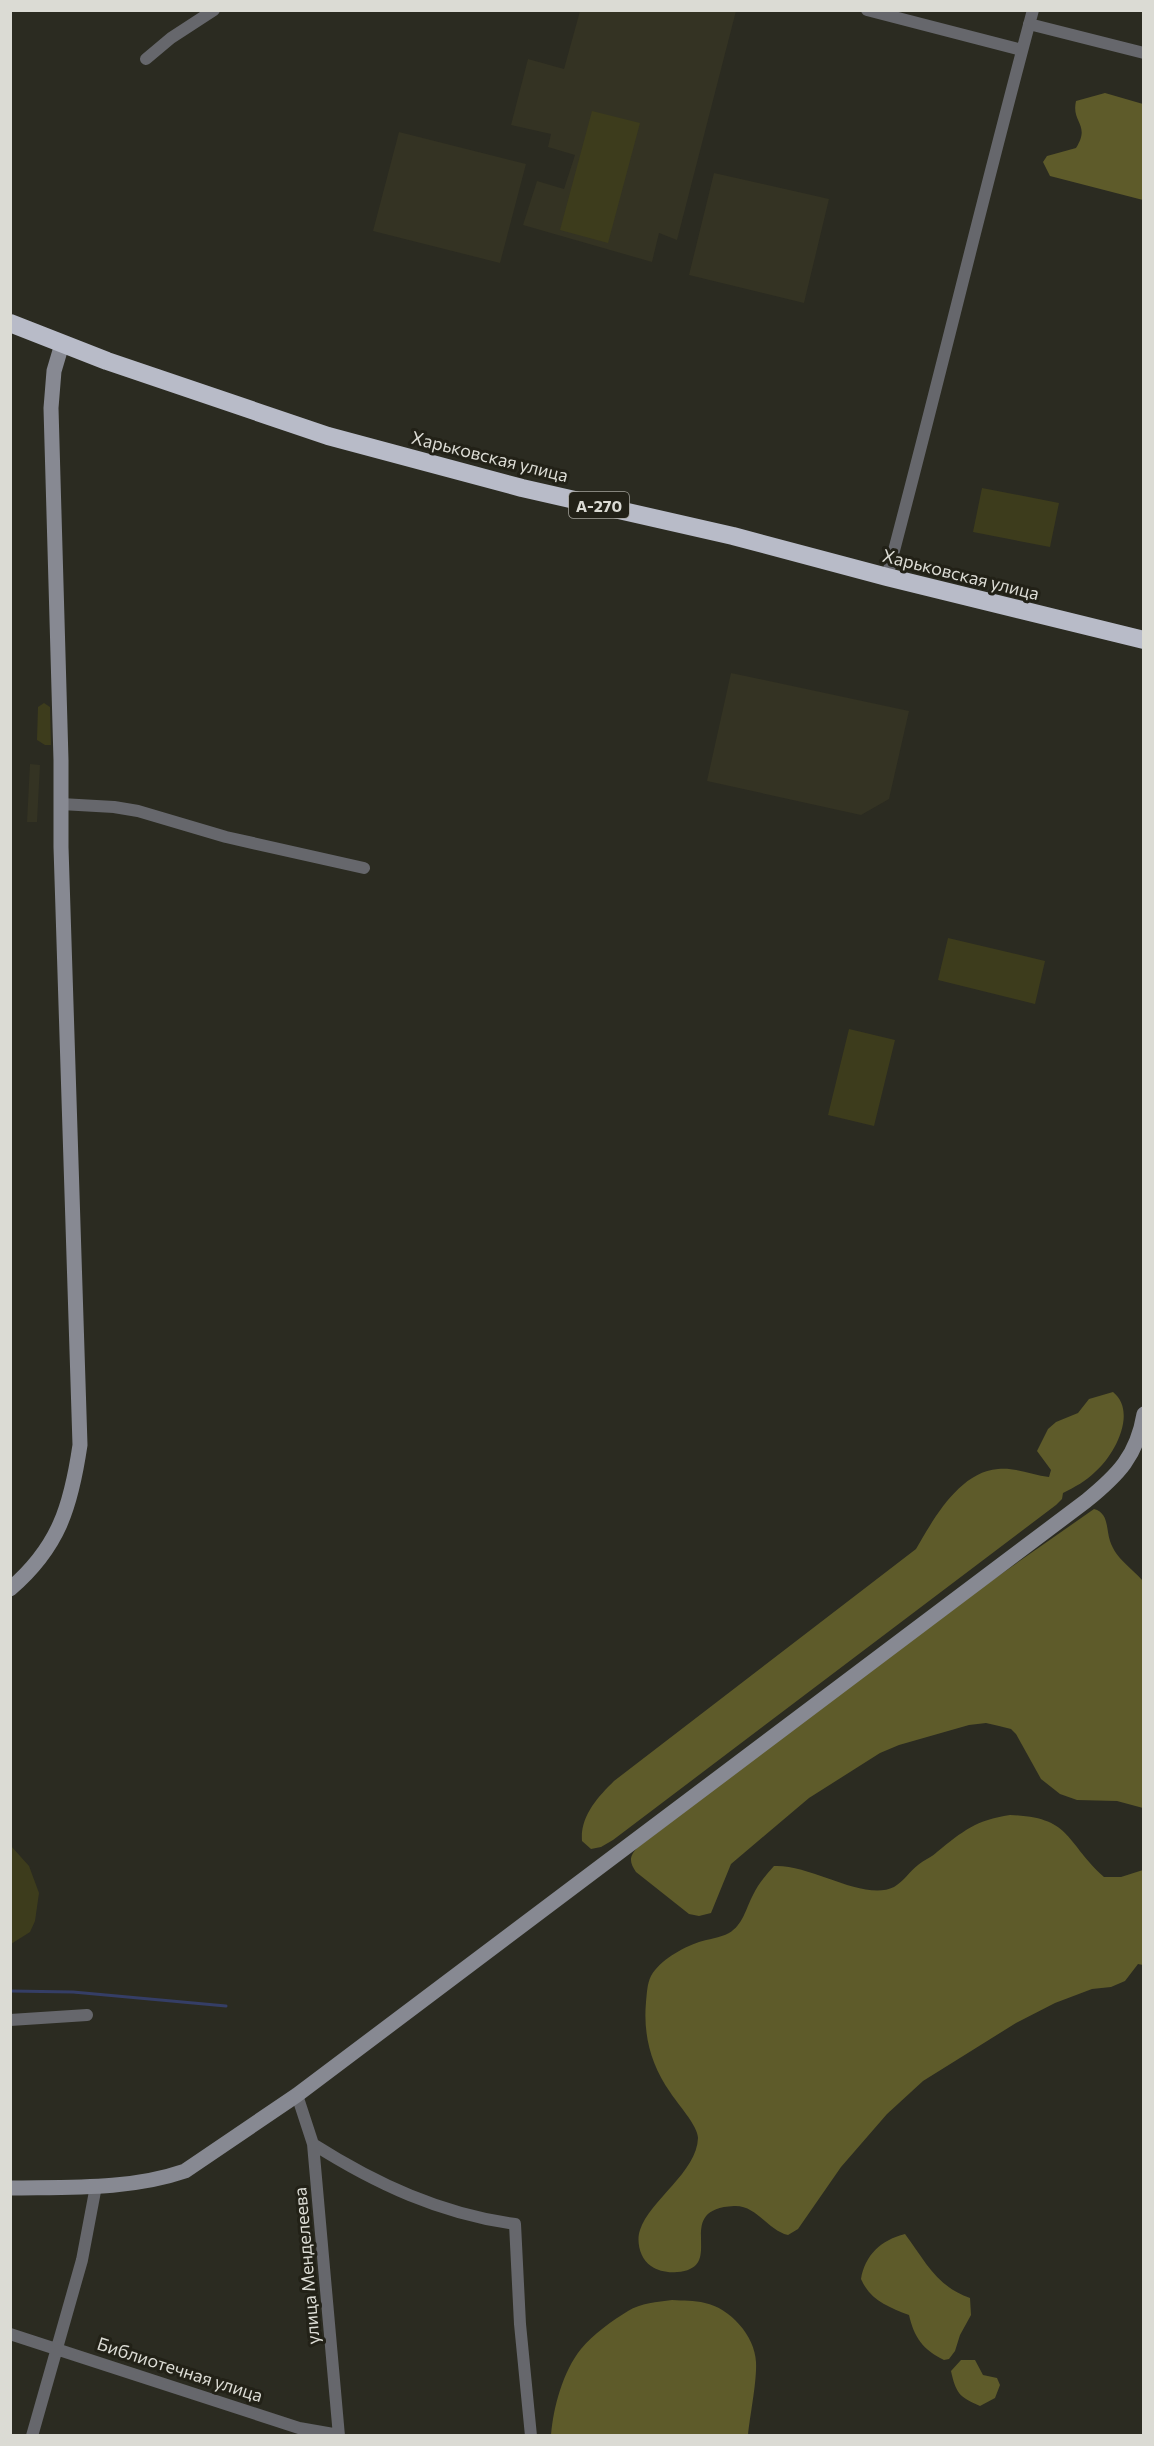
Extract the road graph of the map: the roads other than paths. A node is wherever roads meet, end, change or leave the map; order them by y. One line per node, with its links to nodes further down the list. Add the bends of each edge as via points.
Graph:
1 (214, 10): 7 (street)
2 (867, 10): 5 (street)
3 (1033, 10): 4 (street)
4 (1029, 24): 5 (street); 6 (street)
5 (1022, 50): 10 (street)
6 (1143, 53)
7 (146, 59)
8 (10, 323): 9 (highway, Харьковская улица / А-270)
9 (62, 344): 10 (highway, Харьковская улица / А-270, via 328,436); 12 (street, via 54,371 51,408)
10 (887, 577): 11 (highway, Харьковская улица / А-270)
11 (1143, 640)
12 (60, 804): 13 (street, via 138,811 226,837); 15 (street, via 80,1444 75,1481 56,1535 40,1560)
13 (364, 868)
14 (1143, 1414): 18 (street, via 1129,1458 1093,1496)
15 (10, 1589)
16 (87, 2015): 17 (street)
17 (10, 2020)
18 (297, 2095): 19 (street, улица Менделеева); 20 (street, via 185,2170 134,2183)
19 (313, 2144): 25 (street, улица Менделеева); 27 (street, via 380,2183 434,2205 463,2215 515,2224)
20 (96, 2187): 21 (street); 23 (street, via 82,2260)
21 (10, 2188)
22 (10, 2334): 23 (street, Библиотечная улица)
23 (58, 2348): 24 (street, Библиотечная улица); 26 (street)
24 (298, 2432): 25 (street, Библиотечная улица)
25 (339, 2435)
26 (32, 2436)
27 (531, 2436)

